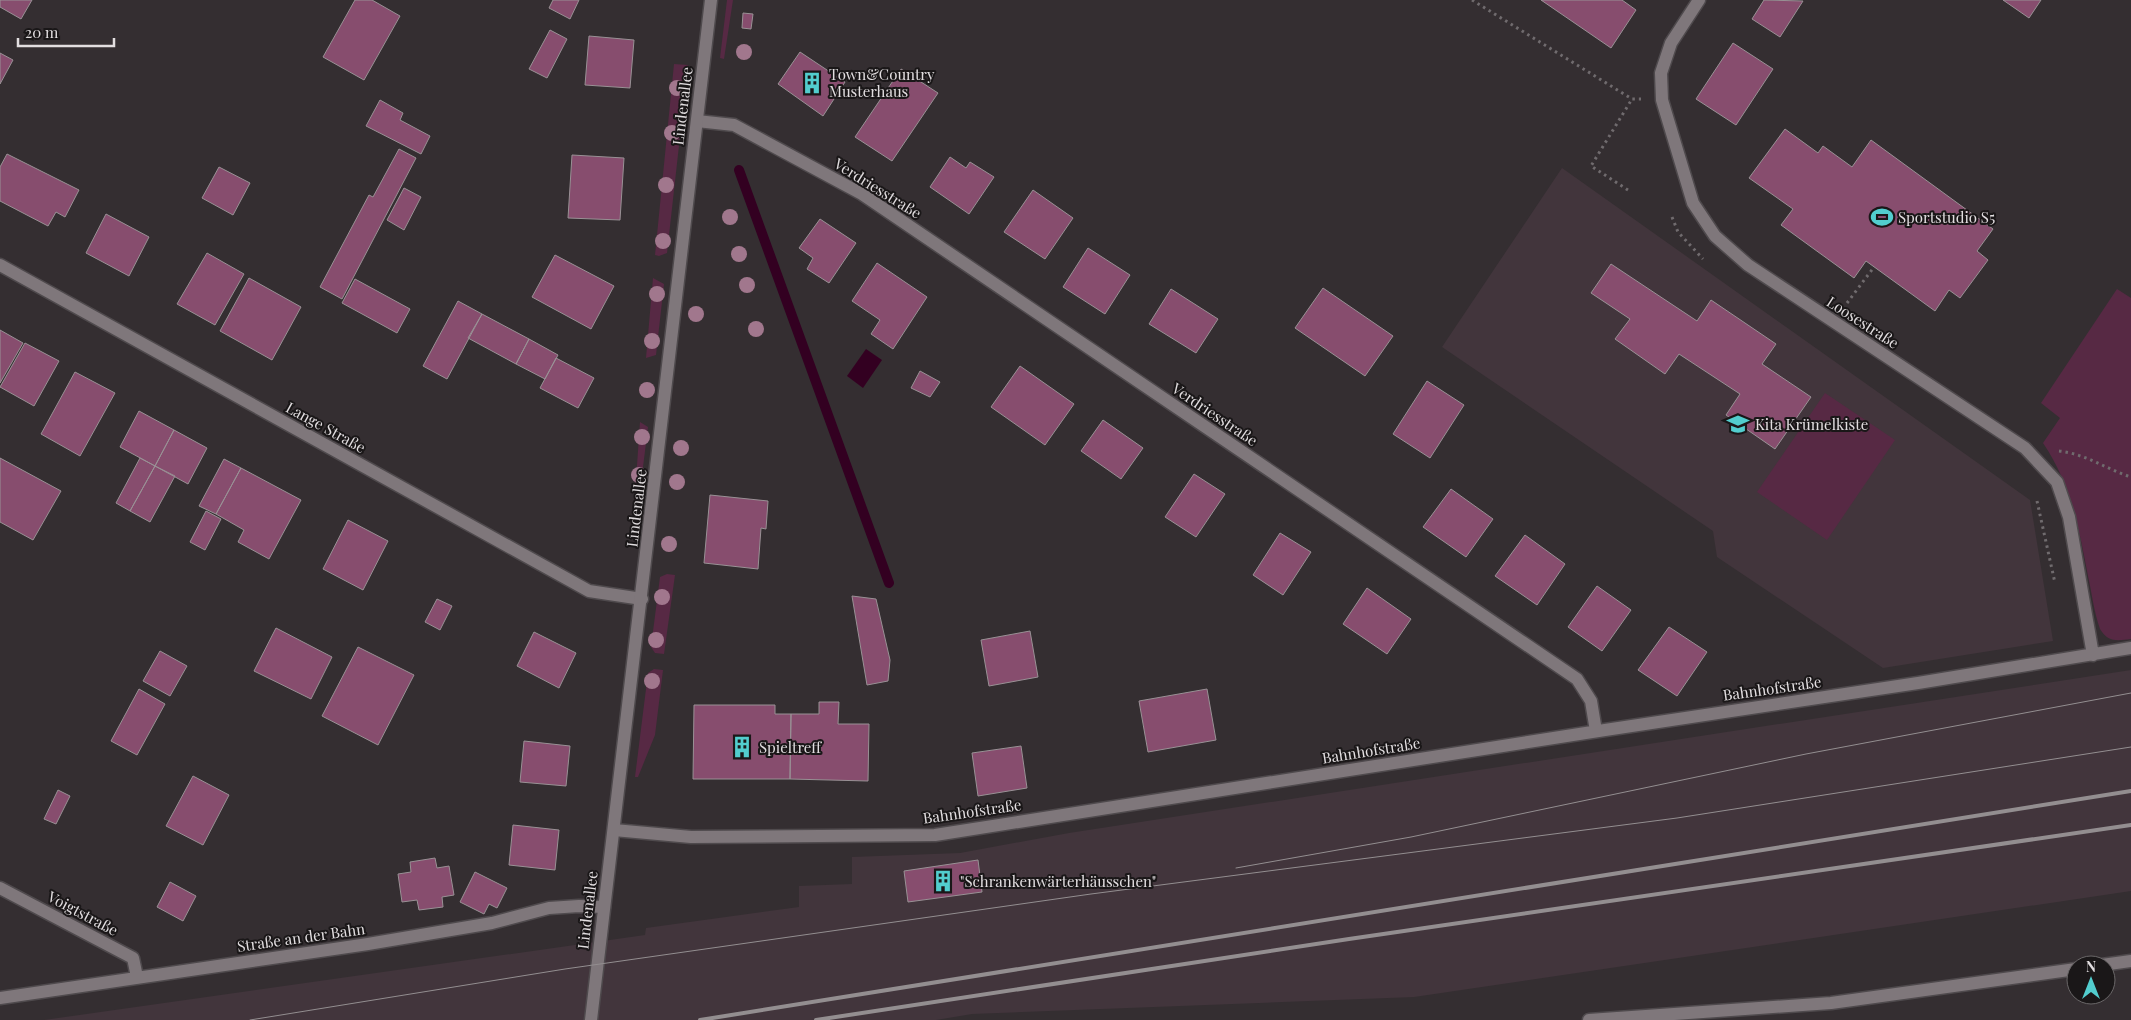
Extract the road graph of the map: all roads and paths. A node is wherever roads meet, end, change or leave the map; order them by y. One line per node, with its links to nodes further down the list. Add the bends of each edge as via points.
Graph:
1 (711, 0): 6 (street, Lindenallee)
2 (1472, 0): 4 (path)
3 (1699, 0): 5 (street, Loosestraße, via 1670,43 1661,73)
4 (1632, 99): 5 (path); 7 (path, via 1591,166)
5 (1662, 100): 9 (street, Loosestraße, via 1693,203 1715,236 1748,266)
6 (697, 121): 11 (street, Lindenallee); 14 (street, Verdriesstraße, via 734,125 862,194 1577,679 1591,700)
7 (1628, 190)
8 (0, 265): 11 (street, Lange Straße, via 589,591)
9 (2025, 448): 10 (path, via 2087,456); 13 (street, Loosestraße, via 2057,482 2069,516)
10 (2131, 477)
11 (642, 599): 15 (street, Lindenallee)
12 (2131, 648): 13 (street, Bahnhofstraße)
13 (2093, 655): 14 (street, Bahnhofstraße)
14 (1596, 731): 15 (street, Bahnhofstraße, via 935,835 691,837)
15 (614, 830): 17 (street, Lindenallee)
16 (0, 888): 21 (street, Voigtstraße, via 133,958)
17 (604, 907): 21 (street, Straße an der Bahn, via 549,908 492,923 368,944); 24 (street, Lindenallee)
18 (2131, 961): 19 (street)
19 (2116, 963)
20 (2066, 970): 23 (street, via 1831,1003)
21 (137, 977): 22 (street, Straße an der Bahn)
22 (0, 998)
23 (1696, 1016): 25 (street)
24 (591, 1020)
25 (1589, 1020)

